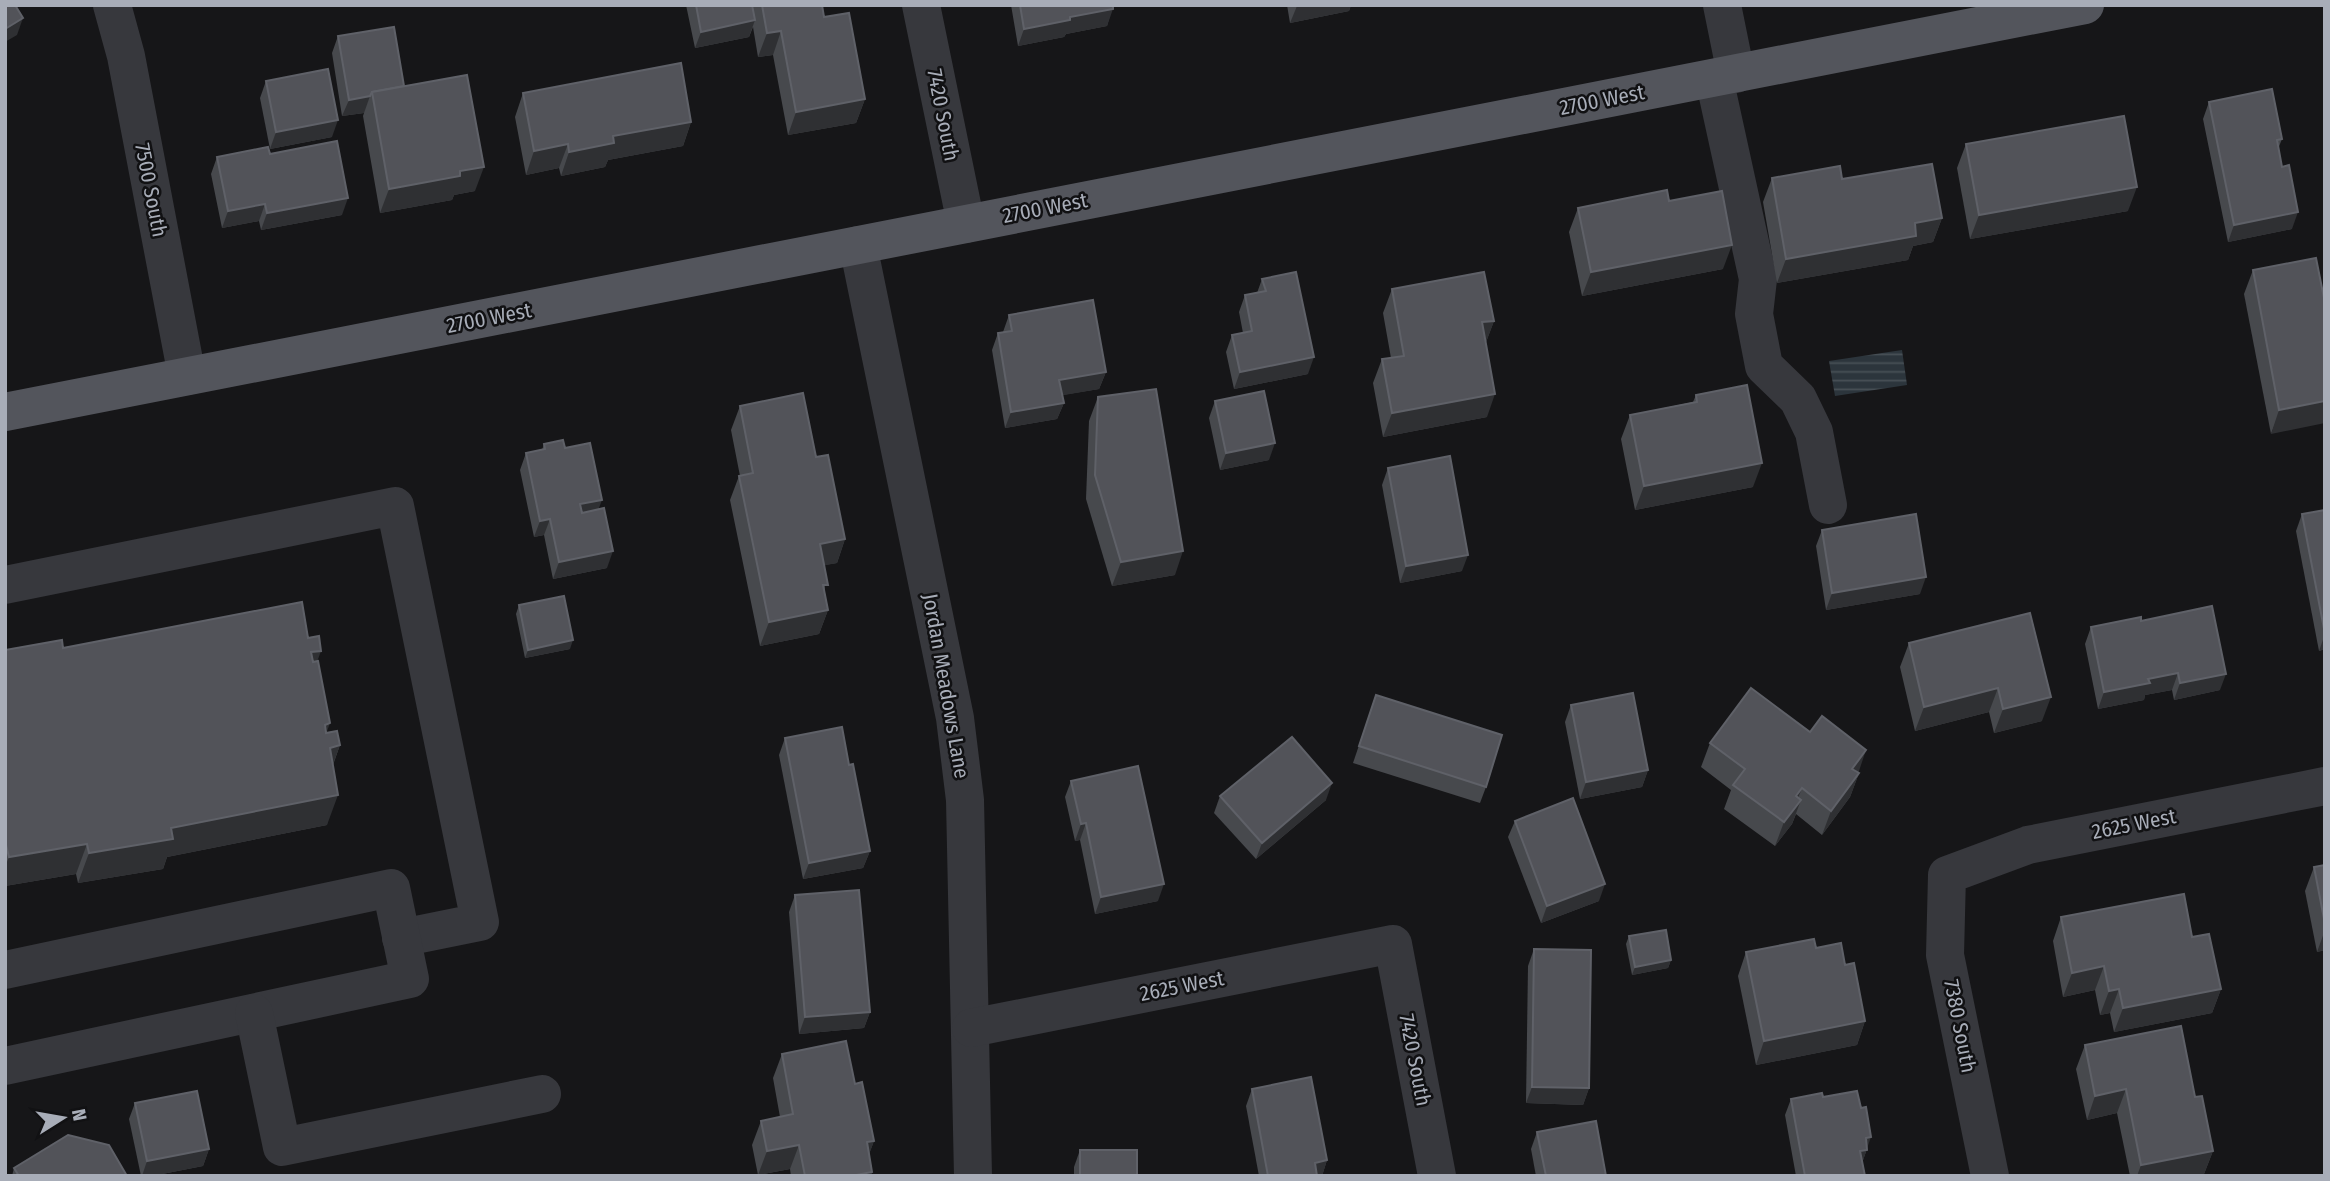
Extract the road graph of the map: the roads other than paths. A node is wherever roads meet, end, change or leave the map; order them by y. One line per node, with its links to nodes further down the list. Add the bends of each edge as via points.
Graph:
1 (112, 5): 8 (street, 7500 South)
2 (921, 5): 6 (street, 7420 South)
3 (1722, 5): 5 (street)
4 (2083, 5): 5 (main road, 2700 West)
5 (1726, 76): 6 (main road, 2700 West); 10 (street, via 1758,279 1754,314 1764,366 1798,399 1814,432)
6 (966, 224): 7 (main road, 2700 West)
7 (858, 246): 8 (main road, 2700 West); 18 (street, Jordan Meadows Lane, via 955,718 965,800)
8 (187, 376): 9 (main road, 2700 West)
9 (5, 412)
10 (1828, 505)
11 (5, 585): 14 (street, via 395,506 480,922)
12 (2325, 786): 13 (street, 2625 West, via 2028,845)
13 (1947, 875): 23 (street, 7380 South, via 1945,955)
14 (401, 938): 16 (street, via 391,888); 17 (street, via 410,979)
15 (1393, 944): 18 (street, 2625 West); 22 (street, 7420 South)
16 (5, 970)
17 (254, 1013): 19 (street); 20 (street, via 282,1147)
18 (971, 1028): 21 (street, Jordan Meadows Lane)
19 (5, 1066)
20 (542, 1094)
21 (973, 1176)
22 (1437, 1176)
23 (1990, 1176)

